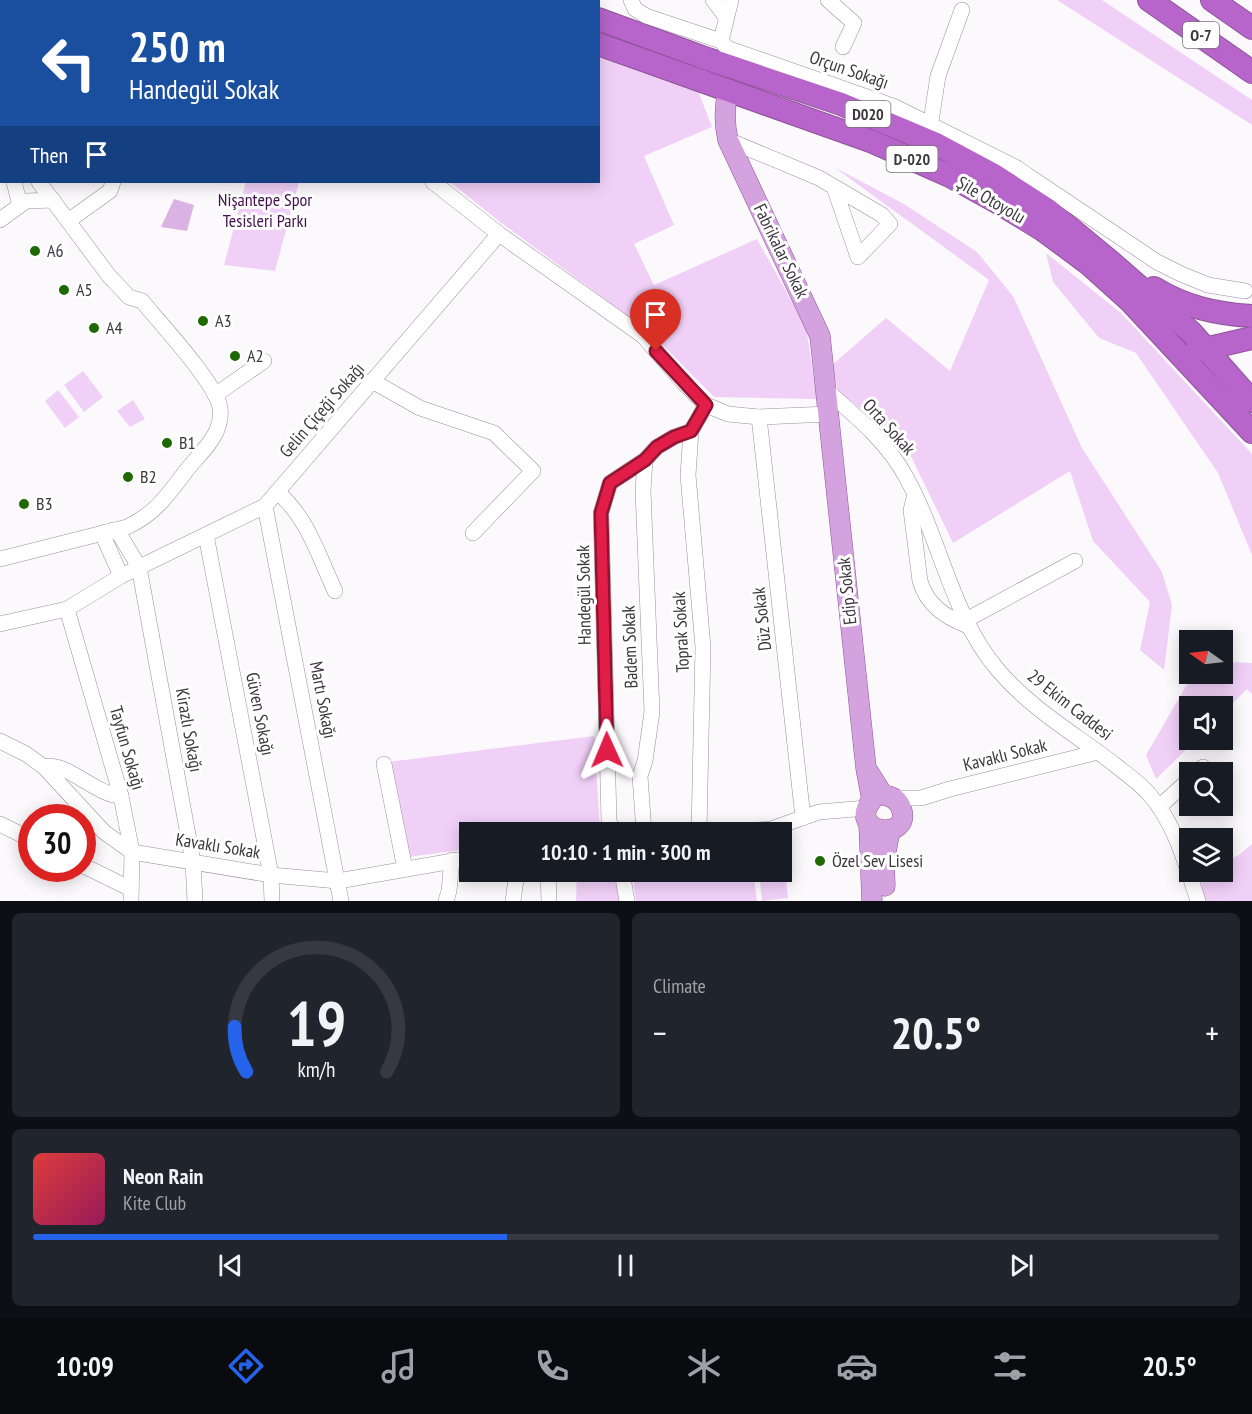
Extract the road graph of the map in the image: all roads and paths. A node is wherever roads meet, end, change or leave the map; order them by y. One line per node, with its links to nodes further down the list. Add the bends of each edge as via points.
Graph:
1 (631, 0): 11 (street, Orçun Sokağı, via 635,9 646,16)
2 (713, 0): 8 (street)
3 (731, 0): 8 (street)
4 (828, 0): 13 (street, via 854,23)
5 (1149, 0): 14 (highway, O-7)
6 (1212, 0): 10 (highway, O-7)
7 (962, 10): 16 (street, via 938,76)
8 (726, 17): 11 (street)
9 (600, 20): 16 (highway, Şile Otoyolu / D020)
10 (1252, 28)
11 (721, 41): 16 (street, Orçun Sokağı, via 727,48 893,106)
12 (600, 45): 15 (highway, Şile Otoyolu / D-020)
13 (843, 47)
14 (1252, 72)
15 (728, 92): 17 (main road, Fabrikalar Sokak, via 724,125); 34 (highway, Şile Otoyolu / D-020, via 882,146 997,202 1089,264)
16 (929, 132): 22 (highway, Şile Otoyolu / D020, via 994,175)
17 (728, 141): 23 (street); 37 (main road, Fabrikalar Sokak, via 817,327)
18 (14, 183): 25 (street)
19 (40, 183): 24 (street)
20 (113, 183): 27 (street, via 110,191)
21 (434, 183): 28 (street)
22 (1022, 183): 29 (highway, Şile Otoyolu / D020, via 1048,210); 30 (street, via 1181,274 1208,285)
23 (834, 187)
24 (52, 200): 25 (street, via 26,201); 27 (street)
25 (20, 205): 26 (street)
26 (0, 220)
27 (68, 221): 38 (street, via 120,289 142,301)
28 (500, 234): 36 (street, Gelin Çiçeği Sokağı); 40 (street, via 643,336)
29 (1112, 262): 31 (highway, via 1194,308); 33 (highway, Şile Otoyolu)
30 (1245, 291)
31 (1252, 316)
32 (1252, 338): 33 (highway)
33 (1208, 349): 34 (highway); 39 (highway, Şile Otoyolu)
34 (1180, 354): 44 (highway, Şile Otoyolu)
35 (264, 361): 38 (street)
36 (372, 381): 46 (street, Gelin Çiçeği Sokağı); 50 (street, via 420,408 494,433 533,471)
37 (827, 391): 41 (main road, Fabrikalar Sokak); 47 (street, Orta Sokak, via 886,447)
38 (215, 395): 49 (street, via 220,408 219,426 210,441 160,505 143,519)
39 (1252, 401)
40 (706, 405): 42 (street, via 728,414); 43 (street)
41 (829, 414): 42 (street); 67 (main road, Edip Sokak, via 866,768)
42 (759, 417): 69 (street, Düz Sokak)
43 (691, 431): 45 (street, Handegül Sokak, via 657,447); 72 (street, Toprak Sokak, via 688,475 704,647)
44 (1252, 432)
45 (645, 460): 70 (street, Handegül Sokak, via 610,483 601,513); 71 (street, Badem Sokak, via 652,712 640,776)
46 (277, 492): 48 (street, Gelin Çiçeği Sokağı); 56 (street, via 301,519)
47 (915, 495): 58 (street, 29 Ekim Caddesi); 58 (street, via 910,510 923,592 933,606 951,619)
48 (265, 506): 51 (street, Gelin Çiçeği Sokağı); 84 (street, Martı Sokağı)
49 (110, 531): 52 (street); 54 (street, via 120,535); 55 (street, via 104,538)
50 (473, 533)
51 (206, 535): 54 (street, Gelin Çiçeği Sokağı); 83 (street, Güven Sokağı)
52 (0, 559)
53 (1075, 561): 58 (street)
54 (139, 567): 55 (street, Gelin Çiçeği Sokağı); 80 (street, Kirazlı Sokağı)
55 (121, 576): 57 (street, Gelin Çiçeği Sokağı)
56 (335, 591)
57 (67, 609): 59 (street, Gelin Çiçeği Sokağı); 65 (street, Tayfun Sokağı)
58 (967, 623): 61 (street, 29 Ekim Caddesi, via 976,641 1018,691)
59 (0, 624)
60 (0, 741): 63 (street, Kavaklı Sokak)
61 (1098, 752): 66 (street, Kavaklı Sokak); 68 (street, 29 Ekim Caddesi, via 1150,794)
62 (384, 764): 81 (street)
63 (44, 767): 65 (street, via 54,766 107,794); 77 (street, Kavaklı Sokak, via 95,824)
64 (1179, 789): 68 (street)
65 (120, 796): 77 (street, Tayfun Sokağı)
66 (921, 798): 67 (street); 75 (street)
67 (877, 805): 69 (street, via 819,812); 75 (main road, via 901,807); 75 (main road, via 878,830); 96 (main road)
68 (1159, 807): 98 (street, 29 Ekim Caddesi, via 1176,840)
69 (803, 818): 73 (street)
70 (609, 822)
71 (643, 822)
72 (699, 822)
73 (791, 822)
74 (0, 824): 76 (street)
75 (896, 824): 97 (main road, via 884,862)
76 (18, 833)
77 (132, 852): 80 (street, Kavaklı Sokak); 88 (street, Tayfun Sokağı)
78 (459, 859): 79 (street, Kavaklı Sokak)
79 (452, 860): 81 (street, Kavaklı Sokak); 92 (street)
80 (193, 861): 83 (street, Kavaklı Sokak); 89 (street, Kirazlı Sokağı)
81 (405, 869): 84 (street, Kavaklı Sokak)
82 (96, 874): 88 (street)
83 (271, 875): 84 (street, Kavaklı Sokak); 90 (street, Güven Sokağı)
84 (338, 880): 91 (street, Martı Sokağı)
85 (516, 882): 93 (street)
86 (548, 882): 94 (street)
87 (624, 882): 95 (street)
88 (131, 895)
89 (195, 901)
90 (272, 901)
91 (341, 901)
92 (446, 901)
93 (513, 901)
94 (549, 901)
95 (627, 901)
96 (872, 901)
97 (885, 901)
98 (1198, 901)

